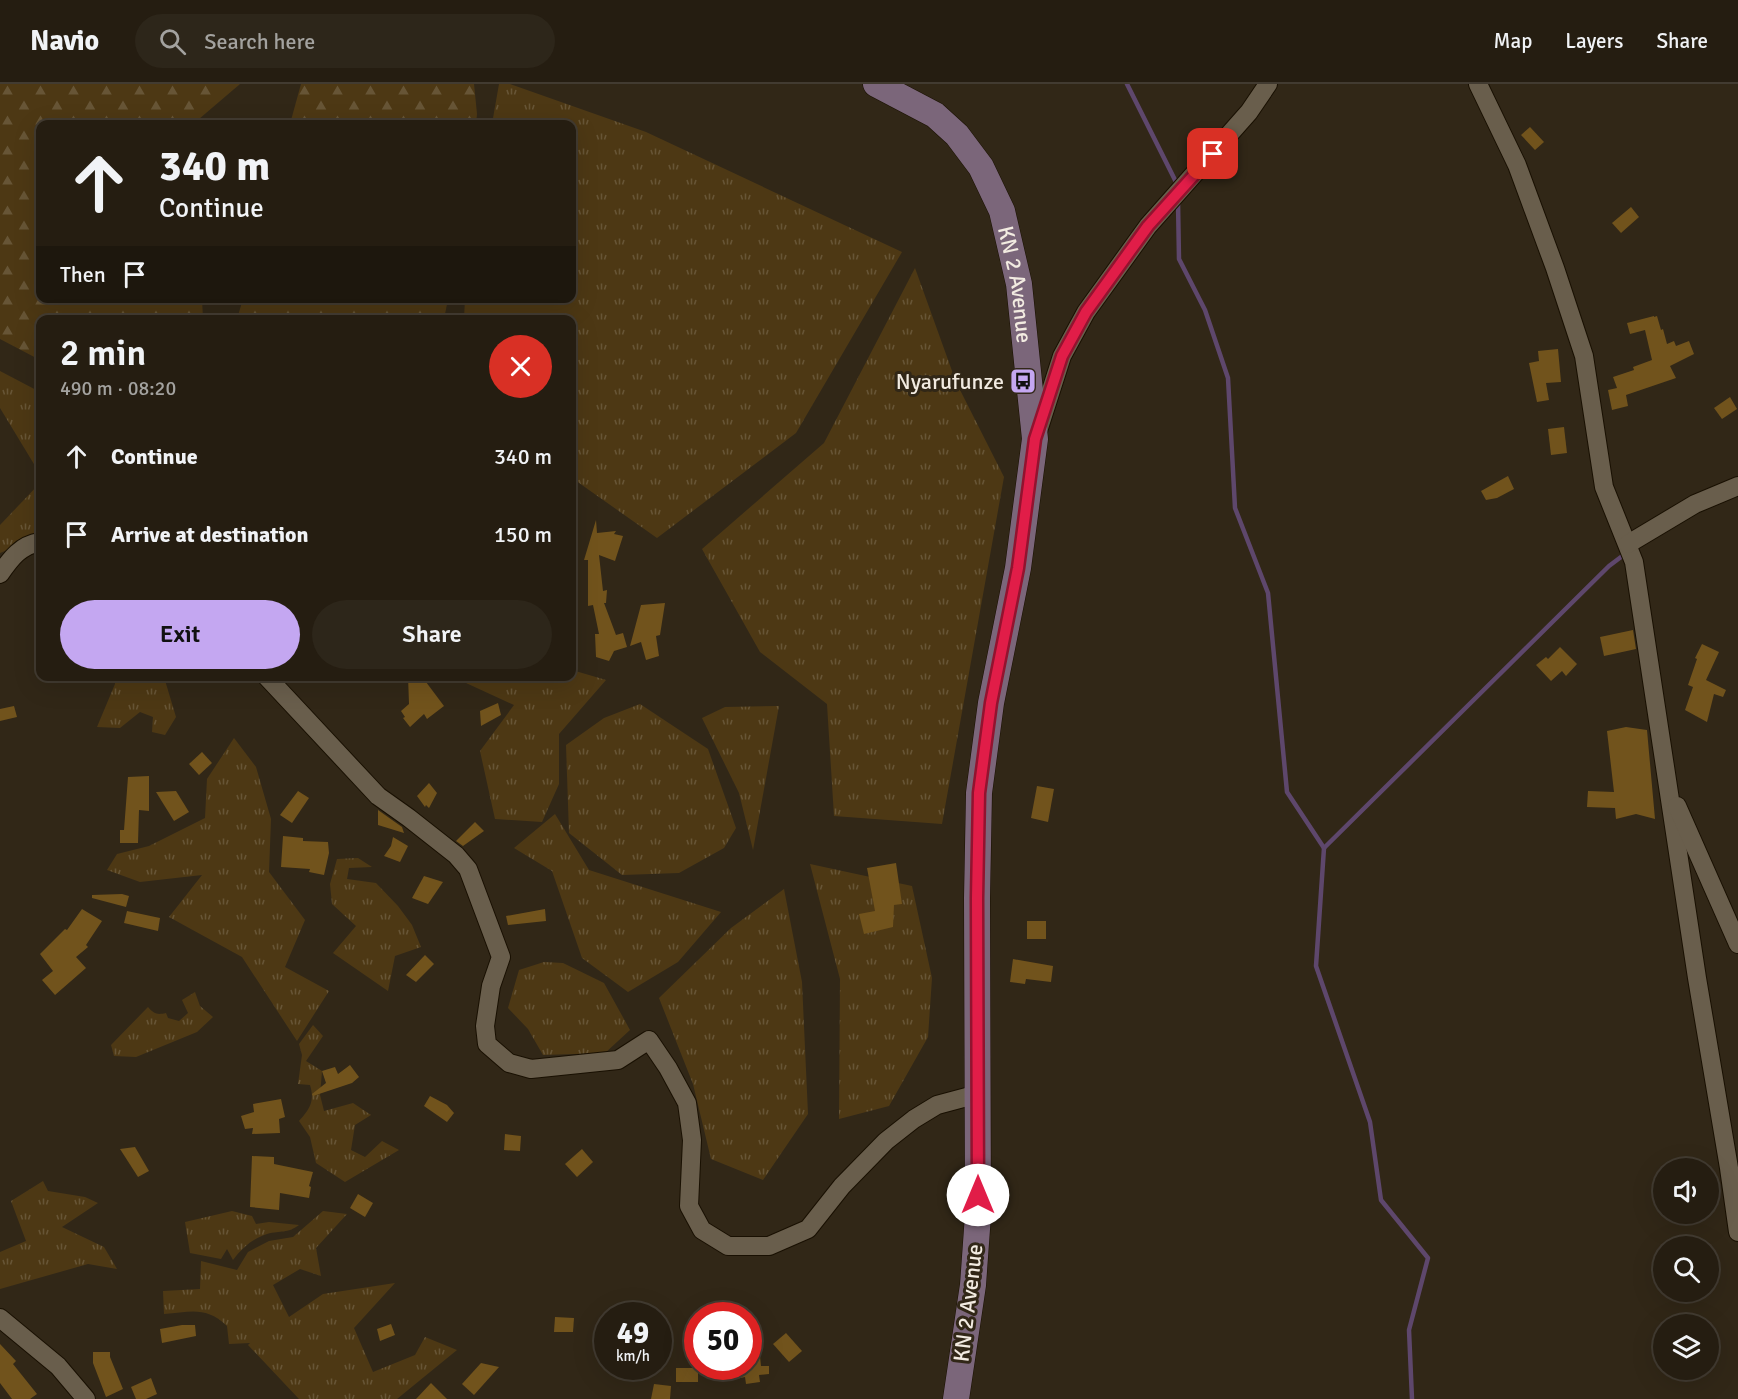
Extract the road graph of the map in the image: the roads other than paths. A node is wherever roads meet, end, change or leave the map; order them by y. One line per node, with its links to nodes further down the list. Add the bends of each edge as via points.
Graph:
1 (876, 84): 4 (main road, KN 2 Avenue, via 935,115 957,135 981,167 1002,210 1019,284)
2 (1268, 84): 4 (street, via 1249,112 1148,226 1086,312 1062,356)
3 (1478, 84): 7 (street, via 1517,165 1584,356 1604,487)
4 (1035, 439): 12 (main road, KN 2 Avenue, via 1018,568 991,703 979,793)
5 (1738, 486): 7 (street, via 1695,504)
6 (36, 543): 8 (street, via 28,544 10,559)
7 (1628, 544): 10 (street)
8 (0, 574)
9 (271, 681): 12 (street, via 378,796 456,855 468,869 501,957 491,986 485,1026 487,1044 509,1064 531,1069 618,1060 649,1040 687,1103 692,1140 689,1206 702,1230 728,1246 769,1246 808,1229 842,1186 886,1141 937,1105)
10 (1668, 785): 11 (street); 13 (street)
11 (1738, 944)
12 (978, 1094): 16 (main road, KN 2 Avenue, via 978,1215 973,1286)
13 (1738, 1232)
14 (0, 1318): 15 (street, via 58,1366)
15 (86, 1399)
16 (956, 1399)

